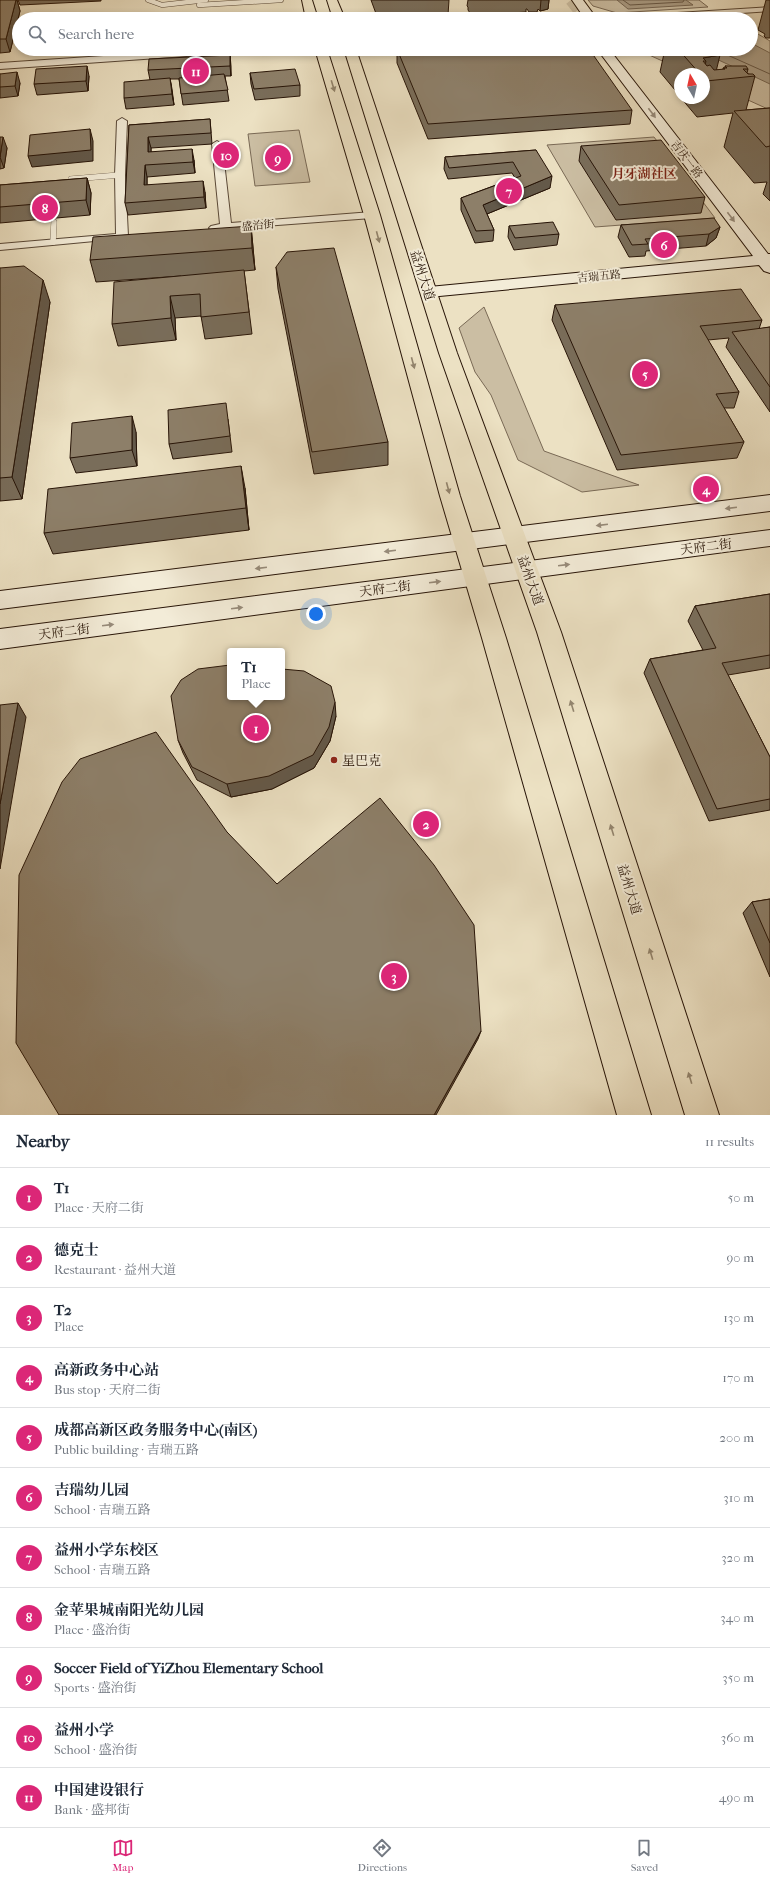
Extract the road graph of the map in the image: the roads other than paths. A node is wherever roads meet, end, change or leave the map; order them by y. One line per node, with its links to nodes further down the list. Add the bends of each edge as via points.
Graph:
1 (148, 0): 2 (lane, via 162,5)
2 (207, 0)
3 (248, 0): 4 (lane)
4 (259, 0)
5 (281, 0): 10 (lane)
6 (307, 0): 12 (main road)
7 (332, 0): 13 (main road)
8 (566, 0): 14 (street)
9 (577, 0): 15 (street)
10 (199, 5)
11 (770, 8): 16 (street)
12 (310, 12)
13 (336, 12)
14 (575, 12)
15 (586, 12)
16 (713, 12)
17 (770, 15): 18 (street)
18 (758, 16)
19 (84, 56): 25 (street)
20 (144, 56): 26 (street)
21 (323, 56): 31 (main road, one-way to 31)
22 (352, 56): 40 (main road, 益州大道)
23 (609, 56): 39 (street, 吉庆一路, one-way to 39)
24 (620, 56): 39 (street, 吉庆一路)
25 (0, 62)
26 (0, 66)
27 (122, 121): 29 (street)
28 (216, 144): 33 (street)
29 (120, 175): 30 (lane); 36 (street)
30 (68, 180)
31 (372, 215): 33 (street, 盛治街); 44 (main road, one-way to 44)
32 (54, 222): 37 (lane)
33 (226, 228): 34 (street, 盛治街)
34 (203, 229)
35 (137, 235): 36 (street)
36 (122, 236): 37 (street)
37 (53, 242): 38 (street)
38 (0, 247)
39 (769, 260): 40 (street, 吉瑞五路)
40 (430, 297): 42 (main road, 益州大道)
41 (770, 503): 42 (street, one-way to 42)
42 (514, 536): 44 (street); 45 (main road, 益州大道)
43 (770, 538): 45 (street, 天府二街, one-way to 43)
44 (464, 542): 46 (main road); 47 (street, one-way to 47)
45 (527, 570): 46 (street, 天府二街); 50 (main road, 益州大道, one-way to 45)
46 (476, 576): 48 (street, 天府二街, one-way to 46); 49 (main road)
47 (0, 600)
48 (0, 639)
49 (634, 1115)
50 (702, 1115)

